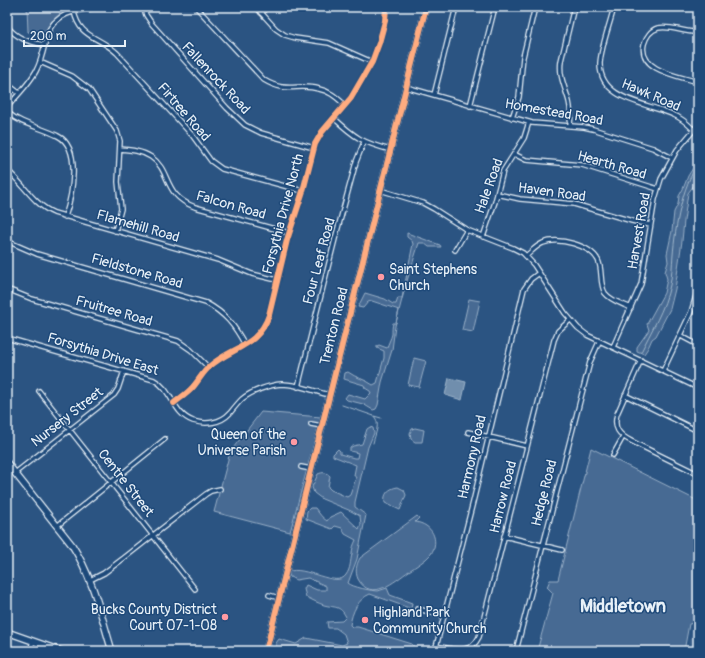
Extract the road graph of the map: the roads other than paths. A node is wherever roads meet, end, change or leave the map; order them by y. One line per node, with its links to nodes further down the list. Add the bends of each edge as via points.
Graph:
1 (101, 7): 13 (street)
2 (143, 7): 36 (street, Fallenrock Road, via 152,24 245,125 261,133)
3 (196, 7): 25 (street, via 264,80 283,88 320,89 330,93)
4 (256, 7): 14 (street)
5 (267, 7): 14 (street)
6 (386, 7): 19 (street, Forsythia Drive North, via 385,21)
7 (426, 7): 22 (main road, Trenton Road)
8 (456, 7): 24 (street)
9 (495, 7): 26 (street)
10 (535, 7): 30 (street, via 523,57 519,97)
11 (574, 7): 33 (street, via 560,70 571,112)
12 (614, 7): 34 (street, Hawk Road, via 600,62 607,85 628,99 674,115)
13 (74, 11): 17 (street, via 56,21); 44 (street, Firtree Road, via 82,30 117,53 192,135 214,164 222,169)
14 (261, 13): 19 (street, via 276,29 288,36 329,44)
15 (7, 26): 17 (street, via 21,39)
16 (698, 32): 20 (street, via 659,28 647,37 644,47 646,59 653,67)
17 (45, 45): 18 (street)
18 (40, 62): 23 (street); 37 (street, via 72,76 89,89 115,125)
19 (372, 62): 25 (street, Forsythia Drive North)
20 (698, 82)
21 (7, 84): 23 (street)
22 (406, 87): 24 (street, Homestead Road); 38 (main road, Trenton Road)
23 (19, 93): 27 (street)
24 (434, 95): 26 (street, Homestead Road)
25 (345, 105): 29 (street, Forsythia Drive North)
26 (470, 106): 30 (street, Homestead Road)
27 (7, 107)
28 (7, 112): 46 (street, via 22,122 59,136 69,147 72,156 72,188)
29 (334, 118): 35 (street); 36 (street, Forsythia Drive North, via 322,132)
30 (512, 118): 31 (street, Homestead Road)
31 (529, 122): 33 (street, Homestead Road); 39 (street, Hale Road, via 524,138)
32 (698, 125): 34 (street, Harvest Road)
33 (570, 126): 40 (street, Homestead Road, via 593,128 653,148)
34 (694, 130): 40 (street, Harvest Road)
35 (364, 142): 38 (street); 72 (street, Four Leaf Road, via 335,239)
36 (314, 148): 44 (street, Forsythia Drive North)
37 (120, 149): 49 (street, via 118,182 121,209); 50 (street, Falcon Road, via 141,152 152,158 160,166 173,192 185,203)
38 (391, 150): 43 (main road, Trenton Road)
39 (514, 154): 42 (street, Hearth Road, via 526,160 582,165); 45 (street, Hale Road, via 503,171)
40 (672, 158): 42 (street, Harvest Road)
41 (7, 170): 46 (street, Flamehill Road, via 41,206)
42 (658, 189): 47 (street, Harvest Road)
43 (380, 190): 48 (street, via 430,206); 75 (main road, Trenton Road)
44 (303, 191): 50 (street, Forsythia Drive North)
45 (497, 194): 47 (street, Haven Road, via 574,204); 51 (street, Hale Road)
46 (66, 217): 49 (street, Flamehill Road)
47 (650, 225): 60 (street, Harvest Road, via 642,281)
48 (466, 230): 51 (street); 53 (street)
49 (115, 231): 56 (street, Flamehill Road, via 218,260 252,274)
50 (289, 233): 56 (street, Forsythia Drive North)
51 (482, 237): 54 (street, via 513,248)
52 (7, 240): 65 (street, Fieldstone Road, via 42,256 206,303 229,320)
53 (455, 250)
54 (526, 256): 55 (street); 60 (street, via 537,246 550,241 568,242 588,249 599,262 602,285 606,293)
55 (539, 273): 61 (street); 83 (street, Harmony Road, via 524,289)
56 (277, 280): 65 (street, Forsythia Drive North, via 265,325 255,338)
57 (7, 289): 69 (street, Fruitree Road, via 32,299 171,339 191,350)
58 (698, 289): 59 (street)
59 (696, 304): 62 (street)
60 (631, 308): 67 (street, Harvest Road)
61 (570, 320): 64 (street); 86 (street, Harrow Road, via 558,330 554,340)
62 (681, 336): 66 (street); 71 (street)
63 (7, 338): 70 (street, Forsythia Drive East)
64 (598, 342): 67 (street); 98 (street, Hedge Road, via 590,362)
65 (245, 345): 69 (street, Forsythia Drive North)
66 (698, 345)
67 (613, 347): 68 (street)
68 (641, 360): 71 (street); 76 (street)
69 (208, 367): 77 (street, Forsythia Drive North, via 188,392)
70 (124, 371): 77 (street, Forsythia Drive East, via 159,383); 80 (street, Nursery Street, via 116,392)
71 (664, 371): 73 (street)
72 (298, 386): 75 (street, Forsythia Drive East); 77 (street, Forsythia Drive East, via 281,384 256,392 243,399 223,418 210,423 195,422 186,417)
73 (698, 388)
74 (39, 391): 80 (street, Centre Street)
75 (329, 395): 79 (main road, Trenton Road)
76 (625, 395): 81 (street); 84 (street, via 615,421 617,431)
77 (174, 403)
78 (311, 424): 79 (street)
79 (322, 426): 90 (main road, Trenton Road)
80 (70, 430): 91 (street, Nursery Street); 93 (street, Centre Street)
81 (698, 431)
82 (468, 432): 83 (street)
83 (488, 437): 86 (street); 105 (street, Harmony Road)
84 (623, 437): 87 (street); 92 (street)
85 (165, 439): 93 (street)
86 (527, 446): 97 (street, Harrow Road)
87 (613, 455)
88 (7, 463): 91 (main road)
89 (301, 467): 90 (street)
90 (311, 469): 103 (main road, Trenton Road)
91 (15, 473): 95 (main road)
92 (698, 474)
93 (112, 483): 95 (street); 96 (street, Centre Street)
94 (220, 489): 96 (street, via 206,494)
95 (57, 526): 100 (main road, via 79,556)
96 (153, 536): 100 (street, via 104,573); 101 (street, Centre Street)
97 (504, 536): 98 (street); 108 (street, Harrow Road, via 477,641 472,647 464,650)
98 (542, 545): 99 (street); 114 (street, Hedge Road)
99 (562, 550)
100 (90, 580): 111 (main road)
101 (195, 589)
102 (269, 596): 103 (street)
103 (279, 598): 112 (main road, Trenton Road)
104 (417, 609): 105 (street)
105 (444, 615): 108 (street, Harmony Road)
106 (7, 632): 107 (main road)
107 (33, 641): 109 (street); 110 (main road)
108 (436, 646): 113 (street, Harmony Road)
109 (30, 651)
110 (61, 651)
111 (112, 651)
112 (266, 651)
113 (435, 651)
114 (516, 651)

